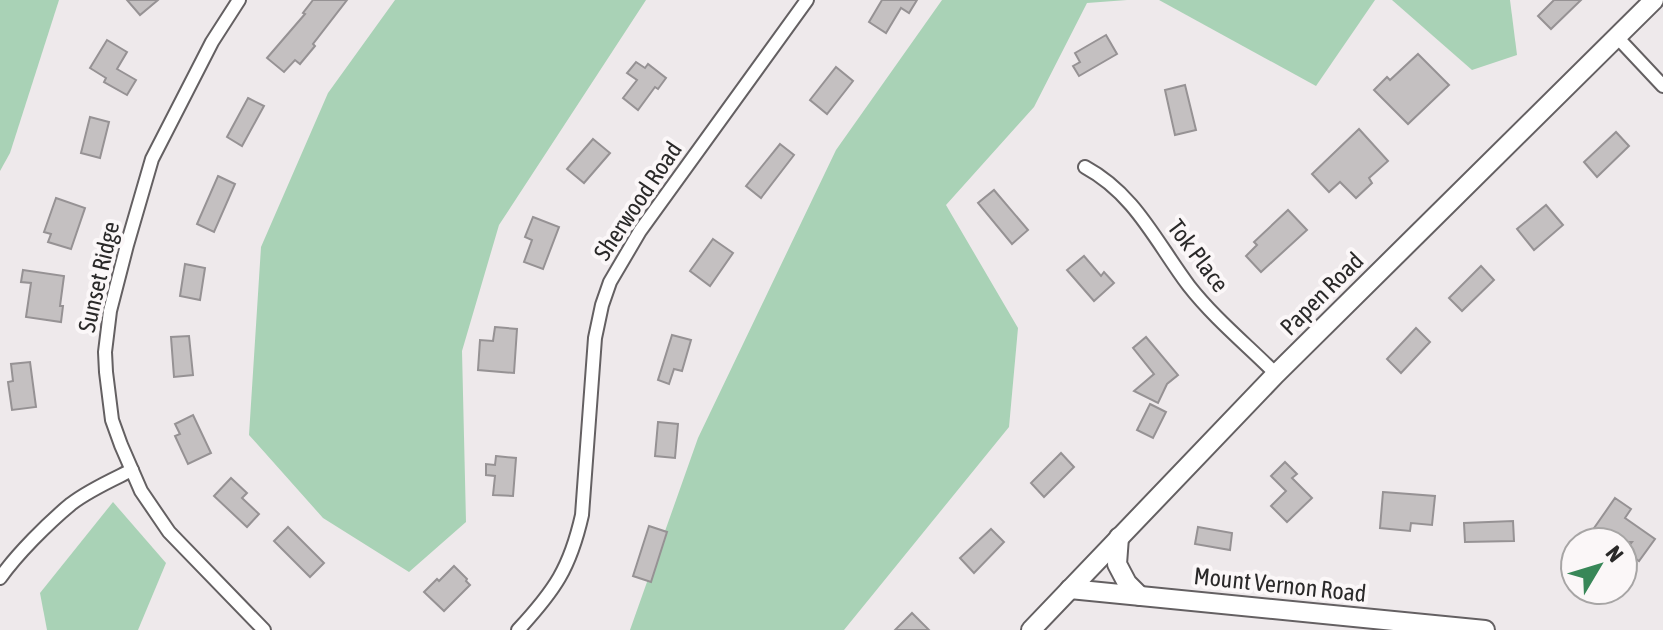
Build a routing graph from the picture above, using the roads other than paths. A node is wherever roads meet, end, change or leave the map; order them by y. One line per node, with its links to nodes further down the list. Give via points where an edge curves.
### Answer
1 (239, 0): 8 (street, Sunset Ridge, via 152,159 110,311 105,352 112,420)
2 (807, 0): 14 (street, Sherwood Road, via 640,231 610,282 595,338 577,537 562,577)
3 (1654, 0): 4 (street, Papen Road)
4 (1617, 37): 5 (street); 7 (street, Papen Road)
5 (1663, 86)
6 (1085, 167): 7 (street, Tok Place, via 1125,195 1206,305)
7 (1276, 374): 9 (street, Papen Road)
8 (132, 470): 10 (street, via 71,504); 13 (street, Sunset Ridge, via 169,532)
9 (1119, 537): 11 (street, Papen Road); 12 (street, via 1117,564)
10 (0, 578)
11 (1070, 589): 12 (street, Mount Vernon Road); 15 (street, Papen Road)
12 (1140, 596): 16 (street, Mount Vernon Road)
13 (264, 630)
14 (518, 630)
15 (1031, 630)
16 (1485, 630)

